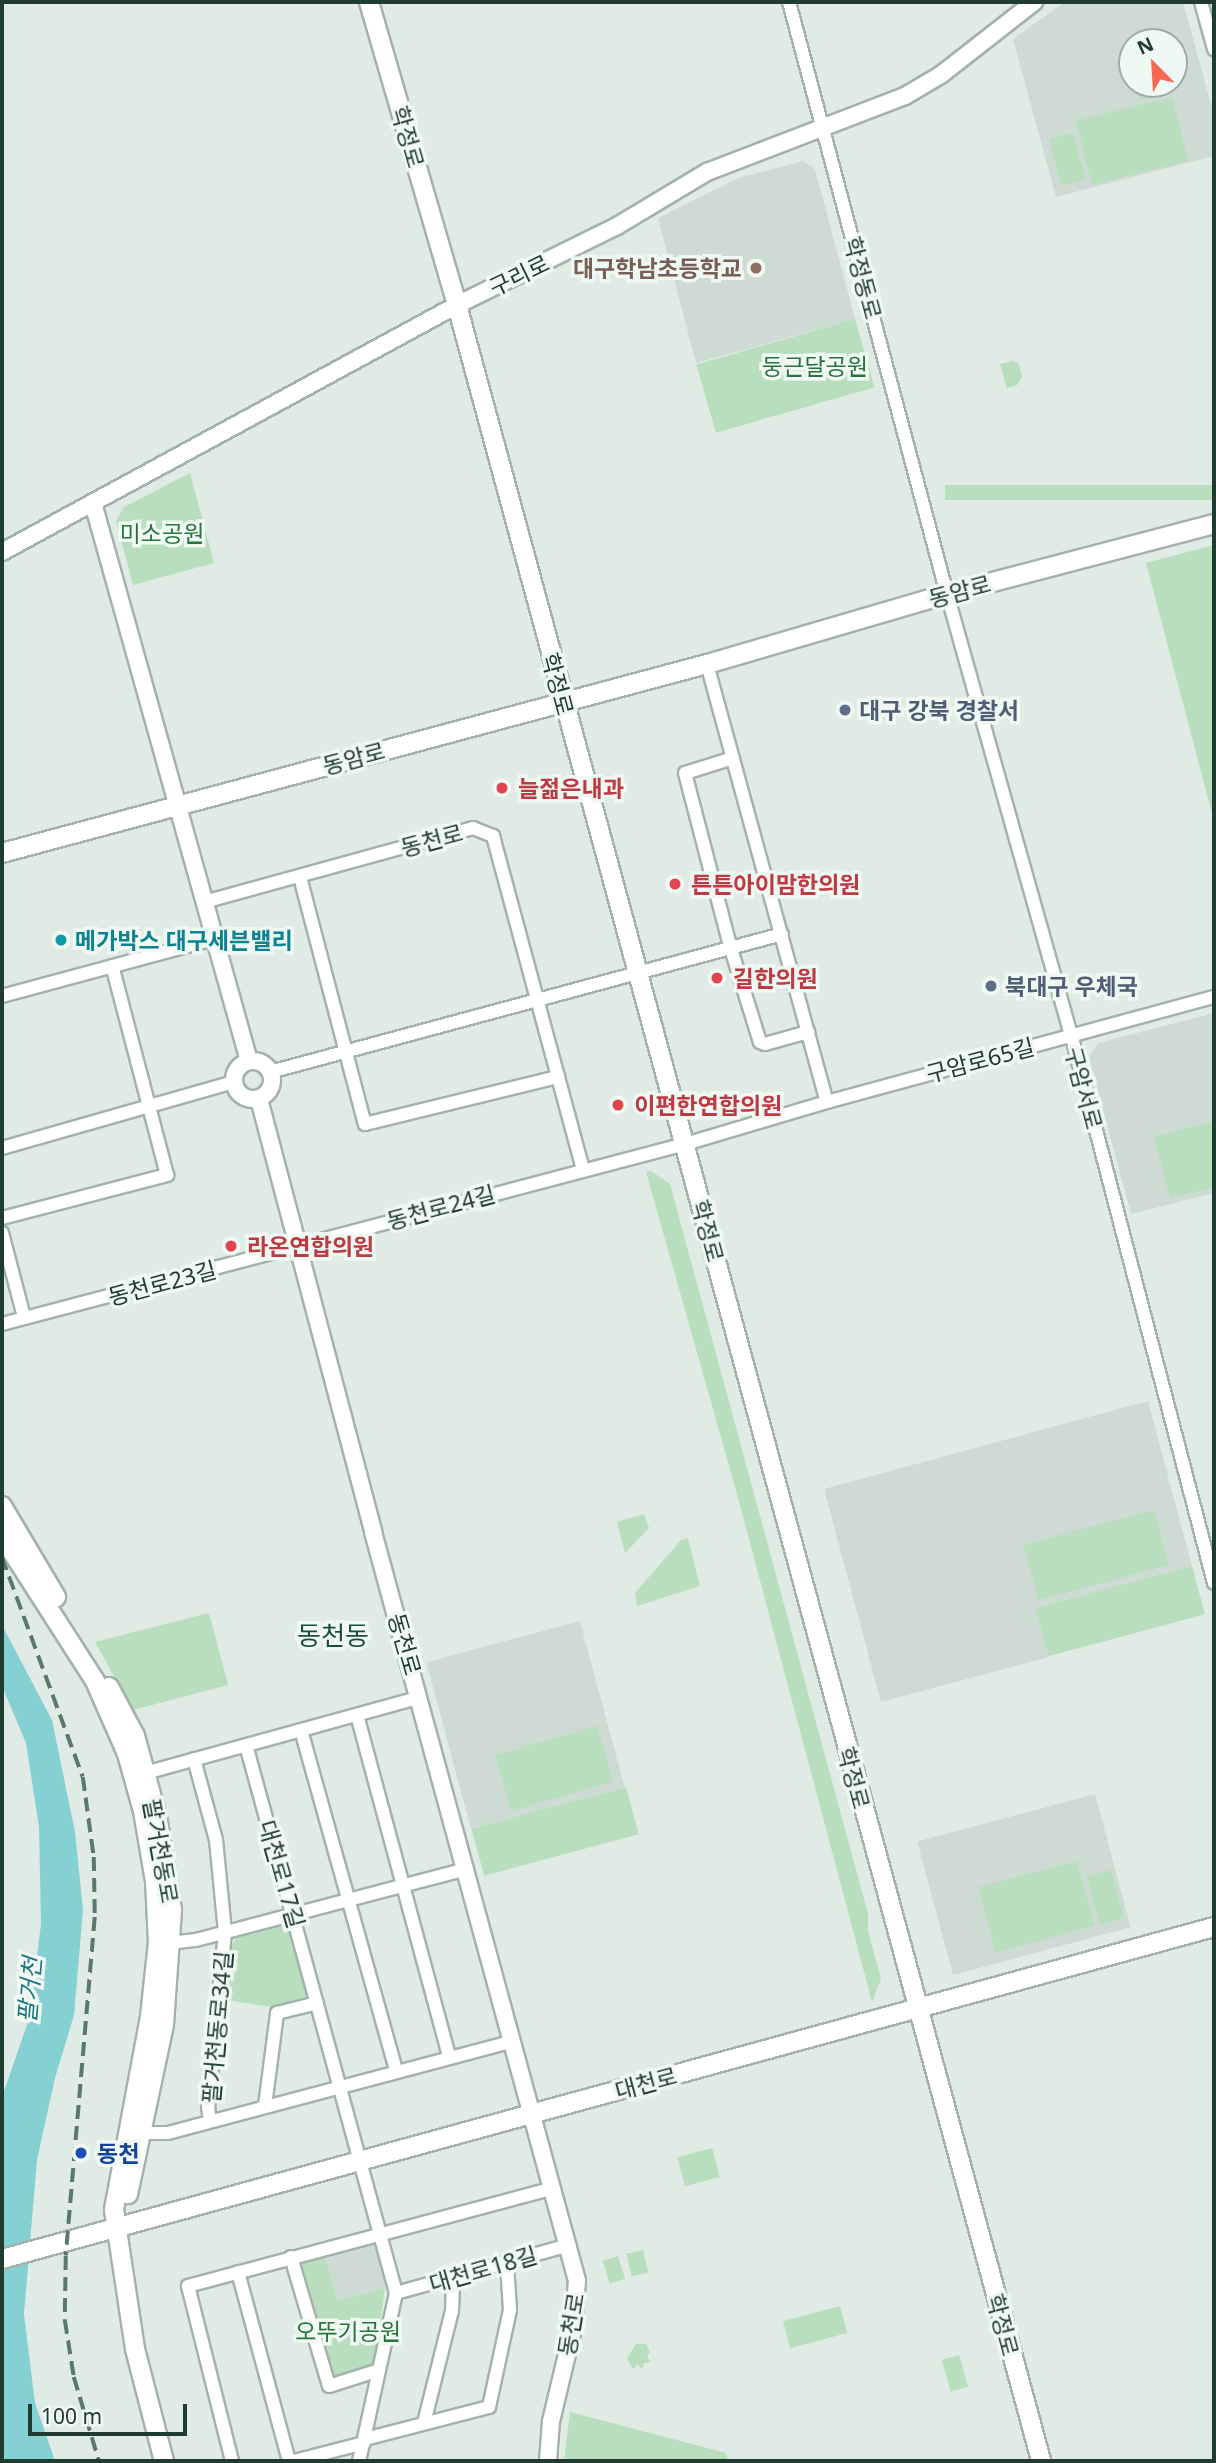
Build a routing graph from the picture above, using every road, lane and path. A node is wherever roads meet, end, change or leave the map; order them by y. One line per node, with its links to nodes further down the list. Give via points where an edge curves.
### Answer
1 (369, 2): 7 (main road, 학정로)
2 (789, 2): 6 (street, 학정동로)
3 (1034, 2): 6 (street, 구리로, via 942,74 905,96)
4 (1201, 2): 5 (street)
5 (1214, 50)
6 (823, 129): 7 (street, 구리로, via 707,172 617,226); 11 (street, 학정동로)
7 (457, 305): 8 (street, 구리로); 13 (main road, 학정로)
8 (93, 503): 10 (street, 구리로); 15 (street)
9 (1214, 524): 11 (main road, 동암로)
10 (2, 552)
11 (947, 594): 12 (main road, 동암로); 28 (street, 구암서로)
12 (707, 664): 13 (main road, 동암로); 14 (street)
13 (562, 703): 15 (main road, 동암로); 23 (main road, 학정로)
14 (733, 758): 19 (street); 21 (street, via 685,773)
15 (179, 805): 16 (main road, 동암로); 18 (street)
16 (2, 853)
17 (300, 877): 18 (street, 동천로); 26 (street, 동천로, via 473,828 484,831 493,836); 29 (street)
18 (204, 902): 20 (street)
19 (782, 934): 21 (street); 27 (street)
20 (213, 939): 22 (street); 30 (street)
21 (731, 949): 23 (street); 27 (street, via 760,1042)
22 (112, 966): 24 (street); 36 (street)
23 (639, 975): 26 (street); 37 (main road, 학정로)
24 (2, 996)
25 (1214, 997): 28 (street, 구암로65길)
26 (537, 1002): 29 (street); 32 (street)
27 (808, 1032): 35 (street)
28 (1071, 1034): 35 (street, 구암로65길); 47 (street, 구암서로)
29 (346, 1052): 31 (street); 32 (street, via 365,1124)
30 (249, 1061): 31 (street, via 262,1063); 33 (street, via 238,1068)
31 (270, 1072): 34 (street, via 269,1091)
32 (558, 1077): 39 (street)
33 (233, 1082): 34 (street, via 241,1096); 36 (street)
34 (259, 1098): 42 (street, 동천로)
35 (827, 1102): 37 (street, 구암로65길)
36 (150, 1107): 38 (street); 40 (street, via 167,1175)
37 (685, 1144): 39 (street, 동천로24길); 62 (main road, 학정로)
38 (2, 1148)
39 (583, 1169): 42 (street, 동천로24길)
40 (2, 1218)
41 (2, 1233): 43 (street)
42 (299, 1245): 43 (street, 동천로23길); 48 (street, 동천로)
43 (24, 1317): 44 (street, 동천로23길)
44 (2, 1324)
45 (2, 1506): 53 (main road, 팔거천동로, via 98,1665 135,1736)
46 (2, 1536): 73 (main road, 팔거천동로, via 95,1681 122,1742 143,1811 155,1881 157,1954 150,2017 114,2210)
47 (1214, 1583)
48 (420, 1697): 49 (street); 54 (street, 동천로)
49 (357, 1715): 50 (street); 55 (street)
50 (301, 1730): 51 (street); 56 (street)
51 (246, 1745): 52 (street); 57 (street, 대천로17길)
52 (194, 1759): 53 (street); 59 (street, 팔거천동로34길, via 216,1840)
53 (145, 1773): 60 (main road, 팔거천동로, via 158,1816 172,1910)
54 (467, 1869): 55 (street, 팔거천동로34길); 63 (street, 동천로)
55 (404, 1885): 56 (street, 팔거천동로34길); 64 (street)
56 (348, 1899): 57 (street, 팔거천동로34길); 65 (street)
57 (294, 1913): 59 (street, 팔거천동로34길); 61 (street, 대천로17길)
58 (1214, 1927): 62 (main road, 대천로)
59 (225, 1932): 60 (street, 팔거천동로34길); 69 (street, 팔거천동로34길)
60 (170, 1943): 70 (main road, 팔거천동로, via 164,2025)
61 (317, 2003): 66 (street, 대천로17길); 67 (street, via 277,2013)
62 (915, 2008): 68 (main road, 대천로); 91 (main road, 학정로)
63 (513, 2041): 64 (street); 68 (street, 동천로)
64 (449, 2057): 65 (street)
65 (396, 2071): 66 (street)
66 (341, 2085): 67 (street); 71 (street, 대천로17길)
67 (265, 2106): 69 (street)
68 (532, 2115): 71 (main road, 대천로); 72 (street, 동천로)
69 (210, 2121): 70 (street, via 168,2133)
70 (142, 2133): 73 (main road, 팔거천동로)
71 (361, 2162): 73 (main road, 대천로); 74 (street)
72 (552, 2188): 74 (street); 75 (street, 동천로)
73 (119, 2228): 77 (main road, 대천로); 85 (main road, 팔거천동로, via 135,2349)
74 (381, 2235): 76 (street); 81 (street)
75 (569, 2245): 78 (street, 대천로18길); 90 (street, 동천로, via 577,2281 576,2306 551,2421)
76 (291, 2258): 79 (street); 82 (street, via 329,2386)
77 (2, 2259)
78 (506, 2263): 80 (street, 대천로18길); 83 (street, via 510,2310 489,2407)
79 (238, 2272): 86 (street, via 188,2286); 87 (street)
80 (453, 2278): 81 (street, 대천로18길); 83 (street, via 452,2311)
81 (396, 2293): 82 (street)
82 (379, 2370): 84 (street)
83 (424, 2423): 84 (street)
84 (364, 2441): 88 (street); 89 (street)
85 (164, 2461)
86 (232, 2461)
87 (289, 2461)
88 (294, 2461)
89 (359, 2461)
90 (548, 2461)
91 (1041, 2461)

